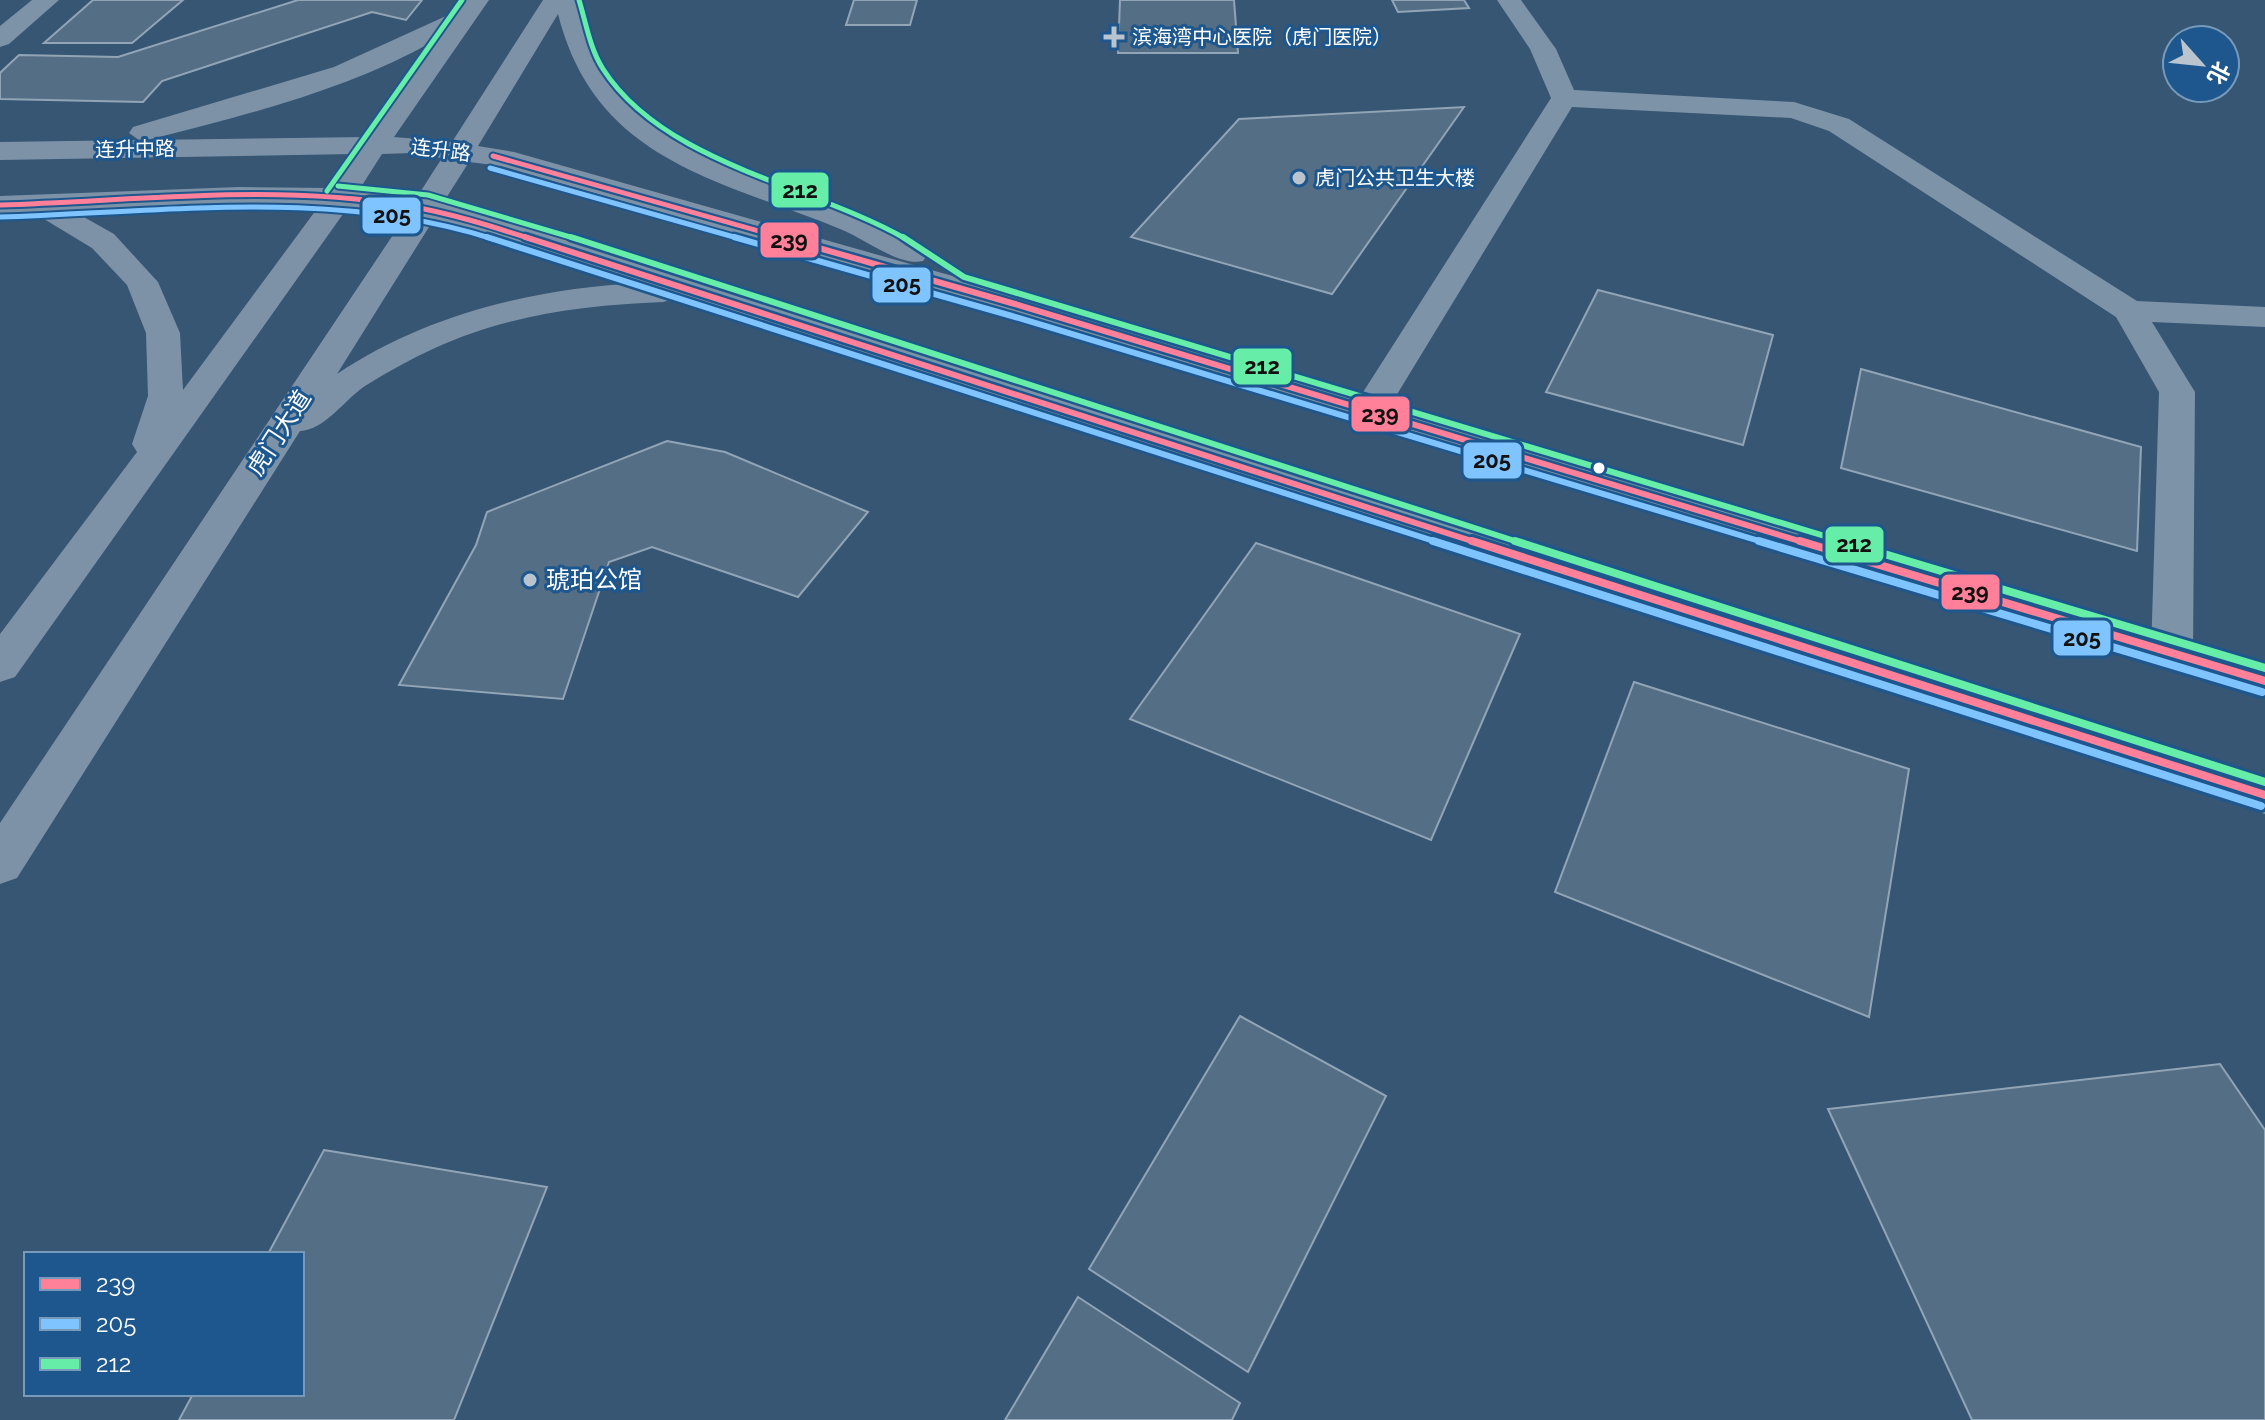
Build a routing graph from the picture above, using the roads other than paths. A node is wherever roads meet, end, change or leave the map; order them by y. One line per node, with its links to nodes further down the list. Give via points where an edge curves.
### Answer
1 (47, 0): 6 (street)
2 (555, 0): 12 (main road, 虎门大道)
3 (567, 0): 17 (main road, via 595,78 622,113 660,143 904,249)
4 (1509, 0): 7 (street, via 1543,49)
5 (474, 4): 8 (main road); 10 (main road, via 426,37 346,71)
6 (0, 39)
7 (1564, 98): 19 (street, via 1794,110 1839,125); 21 (street)
8 (373, 145): 9 (main road, 连升路); 12 (main road, 连升路); 13 (main road)
9 (269, 147): 10 (main road, 连升中路)
10 (83, 150): 11 (main road, 连升中路)
11 (0, 151)
12 (461, 151): 16 (main road, 虎门大道); 17 (main road, 连升路, via 559,173)
13 (337, 198): 15 (main road); 16 (main road); 23 (main road)
14 (0, 205): 15 (main road)
15 (41, 205): 23 (main road, via 113,251 142,282 163,333 166,396)
16 (426, 207): 18 (main road); 22 (main road, 虎门大道)
17 (959, 288): 21 (main road, 连升路)
18 (697, 291): 22 (main road, via 601,293 510,309 429,339 354,378); 27 (main road)
19 (2129, 311): 20 (street); 24 (street, via 2177,392)
20 (2265, 317)
21 (1369, 411): 24 (main road, 连升路)
22 (267, 450): 28 (main road, 虎门大道)
23 (139, 475): 25 (main road)
24 (2172, 653): 26 (main road, 连升路)
25 (0, 666)
26 (2265, 681)
27 (2265, 795)
28 (0, 863)

